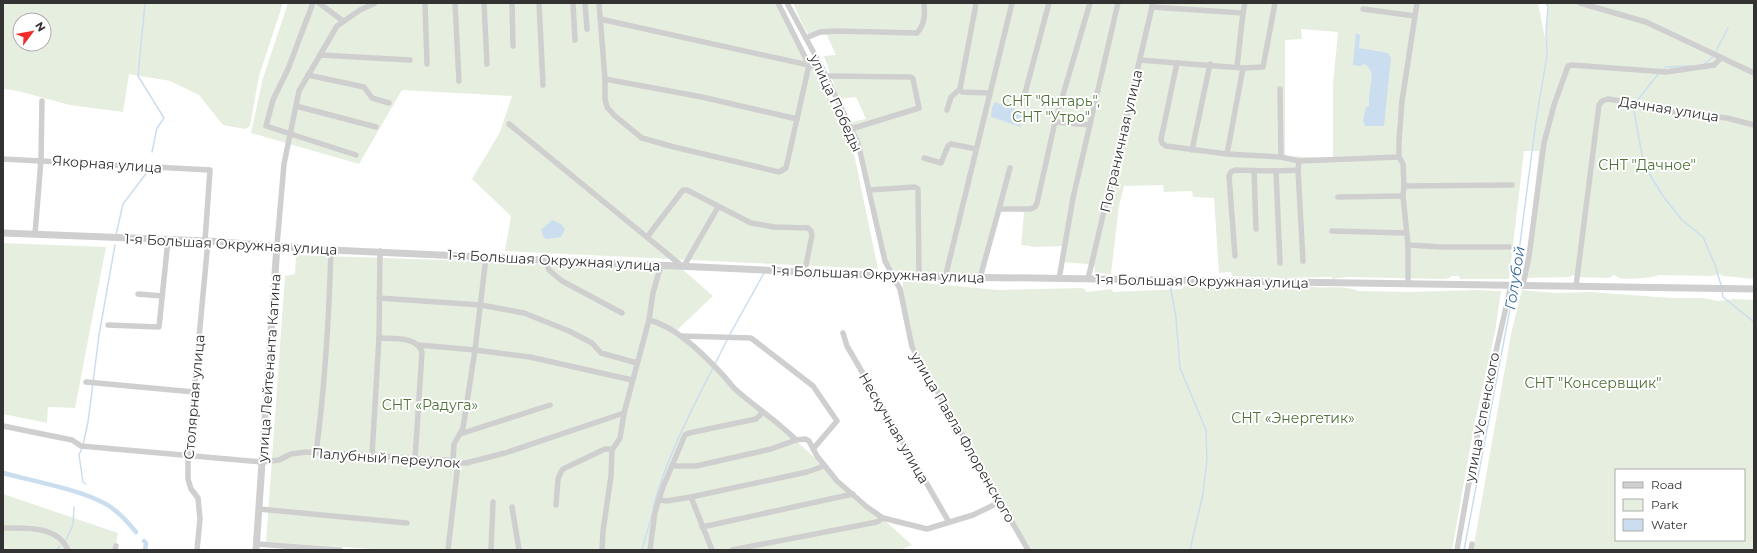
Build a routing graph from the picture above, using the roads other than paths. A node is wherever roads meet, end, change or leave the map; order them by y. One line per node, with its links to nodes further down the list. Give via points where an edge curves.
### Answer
1 (313, 3): 69 (street, via 288,69 272,100 266,126)
2 (319, 3): 31 (street)
3 (361, 3): 27 (street)
4 (375, 3): 27 (street, улица Лейтенанта Катина)
5 (425, 3): 41 (street)
6 (455, 3): 52 (street)
7 (484, 3): 42 (street)
8 (512, 3): 35 (street)
9 (540, 3): 53 (street)
10 (573, 3): 34 (street)
11 (585, 3): 32 (street)
12 (599, 3): 30 (street)
13 (778, 3): 44 (street)
14 (787, 3): 33 (street, улица Победы)
15 (924, 3): 33 (street, via 922,27 917,33 836,31 820,32)
16 (1012, 3): 56 (street)
17 (1049, 3): 57 (street)
18 (1090, 3): 63 (street)
19 (1118, 3): 65 (street)
20 (1245, 3): 28 (street)
21 (1275, 3): 47 (street, via 1264,64 1260,68)
22 (1417, 3): 29 (street)
23 (1580, 3): 37 (street, via 1646,22)
24 (976, 4): 54 (street)
25 (1153, 5): 28 (street); 39 (street, Пограничная улица)
26 (1363, 9): 29 (street)
27 (360, 10): 31 (street, улица Лейтенанта Катина)
28 (1243, 14): 45 (street)
29 (1415, 16): 75 (street, via 1402,107)
30 (600, 19): 44 (street); 51 (street)
31 (343, 21): 36 (street, улица Лейтенанта Катина, via 337,26)
32 (587, 30)
33 (806, 38): 46 (street, улица Победы)
34 (575, 40)
35 (513, 46)
36 (320, 55): 38 (street); 49 (street, улица Лейтенанта Катина)
37 (1721, 58): 48 (street); 121 (street, via 1714,65 1666,72 1568,66 1544,144 1529,256)
38 (410, 60)
39 (1140, 60): 40 (street); 118 (street, Пограничная улица)
40 (1177, 63): 43 (street); 71 (street, via 1161,138 1166,146)
41 (427, 64)
42 (487, 64)
43 (1210, 64): 45 (street); 71 (street)
44 (809, 65): 46 (street); 62 (street)
45 (1237, 67): 47 (street)
46 (822, 68): 50 (street, улица Победы)
47 (1243, 68): 72 (street)
48 (1754, 73)
49 (308, 75): 59 (street, via 364,87 372,98); 60 (street, улица Лейтенанта Катина, via 299,91)
50 (826, 76): 68 (street, улица Победы); 68 (street, via 913,78 919,108)
51 (605, 79): 62 (street, via 702,97); 62 (street, via 607,107 642,138 779,172 786,168)
52 (459, 81)
53 (543, 85)
54 (960, 89): 56 (street, via 962,92); 61 (street, via 951,97)
55 (1280, 89): 74 (street)
56 (990, 93): 70 (street)
57 (1024, 97)
58 (42, 101): 78 (street)
59 (389, 103)
60 (296, 106): 67 (street); 69 (street, улица Лейтенанта Катина)
61 (946, 110)
62 (797, 120)
63 (1055, 122): 65 (street); 91 (street, via 1038,203 1030,208)
64 (509, 124): 97 (street)
65 (1090, 125): 117 (street, via 1073,198)
66 (1754, 125): 122 (street, Дачная улица, via 1727,118 1647,108 1627,102 1608,99 1602,101 1599,105)
67 (376, 127)
68 (851, 129): 87 (street, улица Победы, via 858,143)
69 (290, 135): 73 (street); 100 (street, улица Лейтенанта Катина, via 284,164)
70 (976, 149): 76 (street, via 951,144 941,163); 115 (street)
71 (1192, 150): 72 (street)
72 (1227, 154): 74 (street)
73 (356, 155)
74 (1281, 157): 79 (street)
75 (1399, 157): 79 (street); 86 (street)
76 (924, 158)
77 (3, 159): 78 (street, Якорная улица)
78 (41, 160): 81 (street, Якорная улица); 96 (street)
79 (1299, 161): 82 (street)
80 (1010, 168): 91 (street)
81 (210, 170): 99 (street, Столярная улица)
82 (1298, 170): 83 (street); 108 (street)
83 (1276, 171): 84 (street); 109 (street)
84 (1254, 172): 92 (street); 105 (street, via 1236,170 1229,176)
85 (1512, 185): 86 (street)
86 (1404, 186): 88 (street)
87 (869, 190): 113 (street, улица Победы, via 885,261); 114 (street, via 915,187 920,192)
88 (1403, 196): 89 (street); 95 (street)
89 (1338, 197)
90 (718, 208): 97 (street, via 688,190 683,190); 111 (street, via 751,223 808,228 812,236); 112 (street)
91 (999, 209): 116 (street)
92 (1256, 229)
93 (1332, 231): 95 (street)
94 (3, 233): 96 (street, 1-я Большая Окружная улица)
95 (1406, 233): 101 (street)
96 (35, 234): 98 (street, 1-я Большая Окружная улица)
97 (647, 237): 112 (street)
98 (168, 240): 99 (street, 1-я Большая Окружная улица); 125 (street)
99 (207, 241): 100 (street, 1-я Большая Окружная улица); 139 (street, Столярная улица)
100 (277, 245): 103 (street, 1-я Большая Окружная улица); 153 (street, улица Лейтенанта Катина)
101 (1408, 245): 102 (street); 119 (street)
102 (1509, 247)
103 (331, 250): 104 (street, 1-я Большая Окружная улица); 148 (street, via 329,307)
104 (380, 251): 106 (street, 1-я Большая Окружная улица); 126 (street)
105 (1235, 256)
106 (486, 257): 107 (street, 1-я Большая Окружная улица); 127 (street)
107 (545, 260): 110 (street, 1-я Большая Окружная улица); 128 (street, via 549,270 562,281)
108 (1303, 261)
109 (1280, 263)
110 (660, 265): 112 (street, 1-я Большая Окружная улица); 129 (street)
111 (806, 265)
112 (683, 266): 113 (street, 1-я Большая Окружная улица)
113 (893, 276): 114 (street, 1-я Большая Окружная улица); 160 (street, улица Павла Флоренского, via 900,289 912,347)
114 (919, 276): 115 (street, 1-я Большая Окружная улица)
115 (945, 278): 116 (street, 1-я Большая Окружная улица)
116 (980, 278): 117 (street, 1-я Большая Окружная улица)
117 (1059, 279): 118 (street, 1-я Большая Окружная улица)
118 (1088, 279): 119 (street, 1-я Большая Окружная улица)
119 (1408, 284): 120 (street, 1-я Большая Окружная улица)
120 (1511, 285): 121 (street, 1-я Большая Окружная улица); 181 (street, улица Успенского, via 1479,426)
121 (1521, 285): 122 (street, 1-я Большая Окружная улица)
122 (1576, 286): 123 (street, 1-я Большая Окружная улица)
123 (1754, 289)
124 (138, 294): 125 (street)
125 (162, 296): 130 (street, via 159,327)
126 (379, 298): 127 (street); 133 (street)
127 (481, 305): 135 (street); 136 (street, via 524,313 592,343 600,353)
128 (622, 313)
129 (649, 320): 132 (street); 136 (street)
130 (108, 325)
131 (843, 333): 165 (street, Нескучная улица, via 851,353)
132 (682, 336): 141 (street, via 734,388); 146 (street, via 751,338 805,379 822,397 837,421)
133 (378, 338): 134 (street, via 412,341); 149 (street)
134 (419, 345): 135 (street); 151 (street, via 422,352)
135 (476, 350): 137 (street, via 530,357); 144 (street)
136 (637, 363): 137 (street)
137 (632, 380): 142 (street)
138 (86, 382): 139 (street)
139 (194, 392): 150 (street, Столярная улица)
140 (550, 405): 144 (street)
141 (763, 412): 145 (street); 154 (street, via 756,419 685,435)
142 (624, 413): 147 (street, via 620,438); 152 (street, Палубный переулок, via 505,453 466,463)
143 (3, 426): 150 (street, Палубный переулок, via 72,440 81,446)
144 (460, 434): 152 (street, via 454,444)
145 (796, 440): 146 (street, via 809,441); 154 (street, via 771,449 696,466)
146 (813, 449): 155 (street)
147 (612, 450): 161 (street, via 605,449 563,469 558,479); 176 (street, via 612,476)
148 (316, 453): 149 (street, Палубный переулок); 153 (street, Палубный переулок, via 290,454 279,460)
149 (372, 455): 151 (street, Палубный переулок)
150 (188, 456): 153 (street, Палубный переулок); 171 (street, Столярная улица, via 188,479 191,489 198,498 200,519)
151 (415, 459): 152 (street, Палубный переулок)
152 (455, 461): 173 (street)
153 (262, 462): 163 (street, улица Лейтенанта Катина)
154 (672, 466): 158 (street)
155 (824, 466): 156 (street); 157 (street)
156 (853, 494): 164 (street); 167 (street)
157 (691, 497): 158 (street); 167 (street)
158 (659, 500): 177 (street)
159 (493, 502): 174 (street)
160 (1000, 502): 165 (street, via 973,515); 180 (street, улица Павла Флоренского)
161 (556, 505)
162 (512, 507): 175 (street)
163 (259, 509): 166 (street); 169 (street, улица Лейтенанта Катина)
164 (883, 518): 165 (street, via 927,529); 179 (street, via 878,522)
165 (949, 522)
166 (408, 523)
167 (702, 527): 178 (street)
168 (3, 528): 170 (street, via 34,528 48,532 64,542)
169 (256, 547): 172 (street)
170 (68, 550)
171 (197, 550)
172 (340, 550)
173 (448, 550)
174 (491, 550)
175 (519, 550)
176 (602, 550)
177 (650, 550)
178 (712, 550)
179 (732, 550)
180 (1028, 550)
181 (1457, 550)

